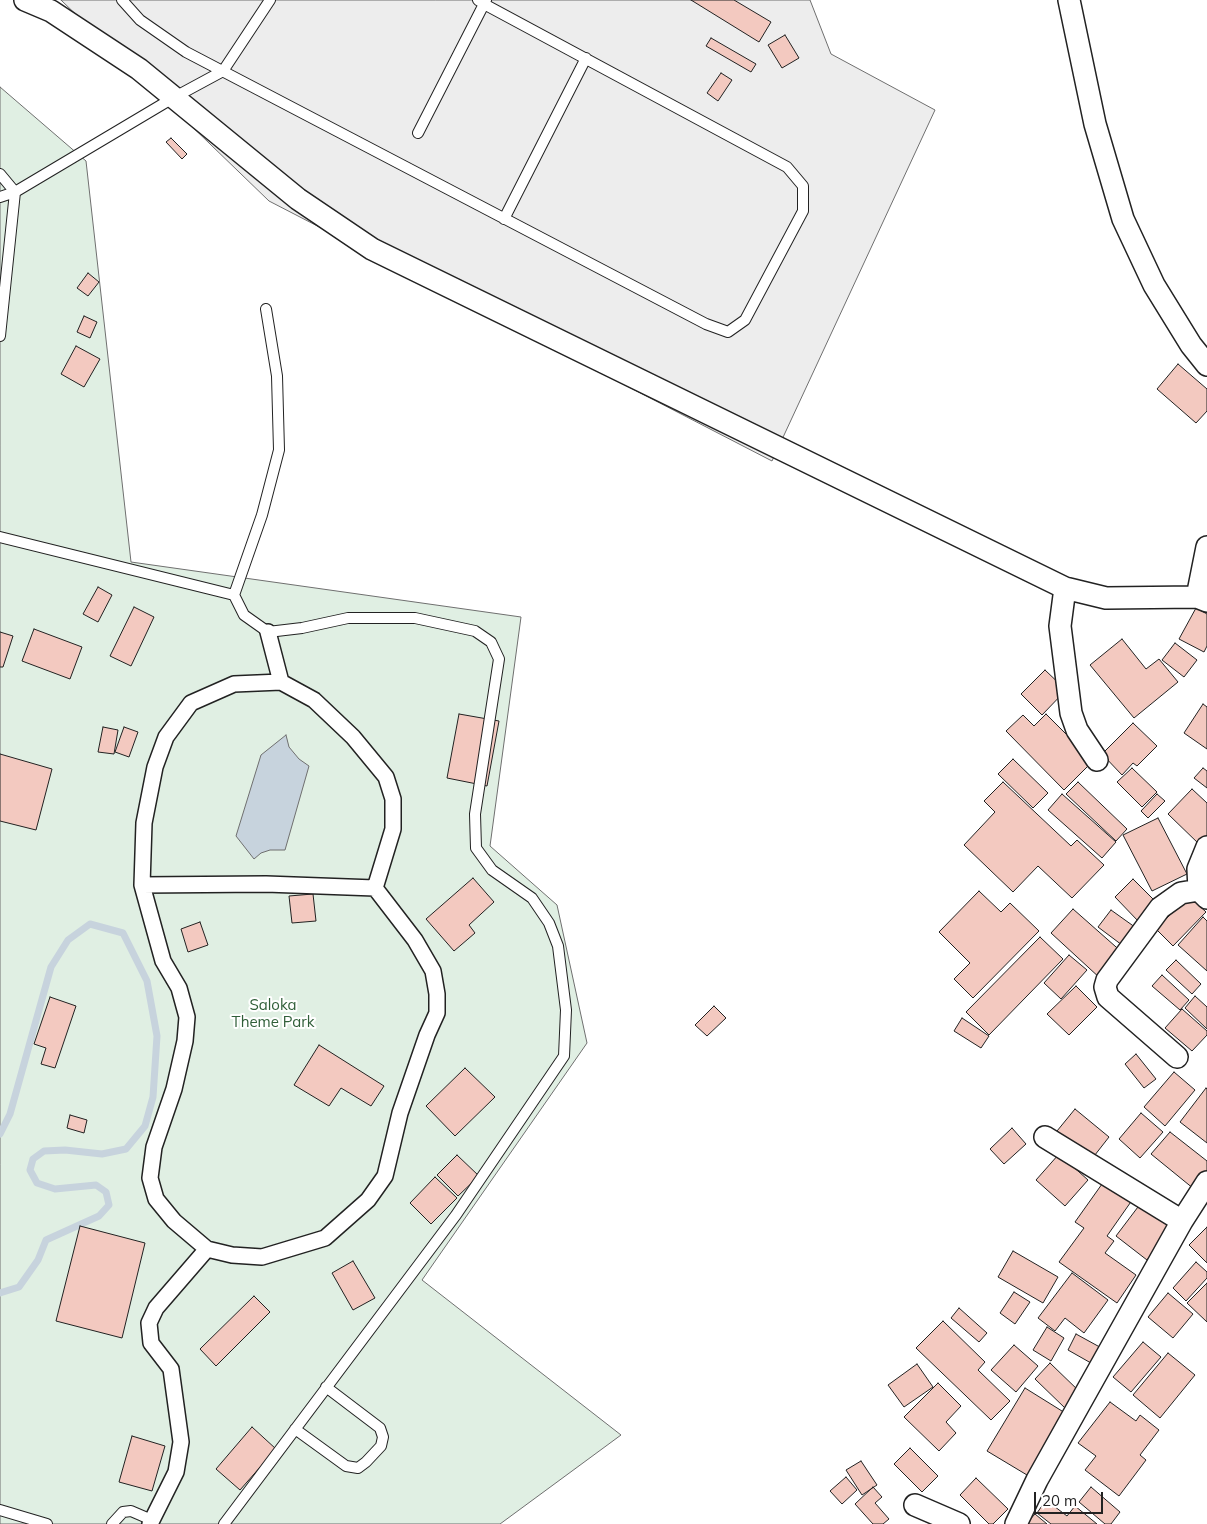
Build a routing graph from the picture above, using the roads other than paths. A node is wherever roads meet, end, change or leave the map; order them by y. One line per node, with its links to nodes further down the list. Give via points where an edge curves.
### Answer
1 (25, 0): 8 (street, via 51,11 139,69)
2 (122, 0): 7 (lane, via 140,20 186,52)
3 (270, 0): 7 (lane)
4 (1069, 0): 16 (street, via 1095,124 1123,219 1154,285 1190,345)
5 (483, 1): 6 (lane); 9 (lane)
6 (586, 58): 13 (lane); 13 (lane, via 787,167 804,186 803,211 745,320 728,332 706,324)
7 (223, 72): 8 (lane); 13 (lane)
8 (173, 98): 11 (lane); 19 (street, via 298,199 372,249)
9 (418, 133)
10 (0, 174): 11 (lane)
11 (15, 192): 12 (lane); 15 (lane)
12 (0, 198)
13 (504, 218)
14 (266, 309): 20 (lane, via 277,376 279,450 262,515)
15 (0, 336)
16 (1207, 365)
17 (0, 537): 20 (lane)
18 (1207, 547): 21 (street)
19 (1065, 588): 21 (street, via 1106,598); 24 (street, via 1060,626 1071,714)
20 (234, 596): 22 (lane, via 244,615)
21 (1202, 599)
22 (268, 632): 23 (street); 34 (lane, via 348,618 416,618 475,631 491,642 499,659 475,814 476,848 492,870 532,898 550,924 558,946 566,1010 564,1056 456,1215)
23 (281, 682): 26 (street, via 234,684 191,704 166,737 155,767 144,823); 27 (street, via 314,700 353,737 386,777 393,799 393,829)
24 (1097, 760)
25 (1207, 846): 28 (street, via 1198,869)
26 (142, 885): 27 (street, via 266,884); 33 (street, via 163,961 179,988 187,1018 174,1089 154,1146 150,1178 156,1199 174,1222)
27 (375, 888): 33 (street, via 415,940 433,971 437,994 436,1013 400,1113 385,1176 368,1200 325,1238 262,1257)
28 (1203, 894): 29 (street, via 1181,893 1160,908 1106,980 1108,997)
29 (1177, 1057)
30 (1045, 1137): 32 (street)
31 (1207, 1182): 32 (street)
32 (1182, 1221): 43 (street, via 1037,1480)
33 (207, 1249): 38 (street, via 156,1308 149,1323 150,1343 171,1370 181,1442 176,1472)
34 (326, 1387): 35 (lane); 35 (lane, via 380,1428 381,1446 358,1468 346,1466)
35 (295, 1429): 41 (lane)
36 (915, 1505): 42 (street)
37 (0, 1510): 39 (lane)
38 (151, 1522): 40 (lane, via 131,1512 123,1512)
39 (48, 1524)
40 (112, 1524)
41 (224, 1524)
42 (959, 1524)
43 (1016, 1524)

